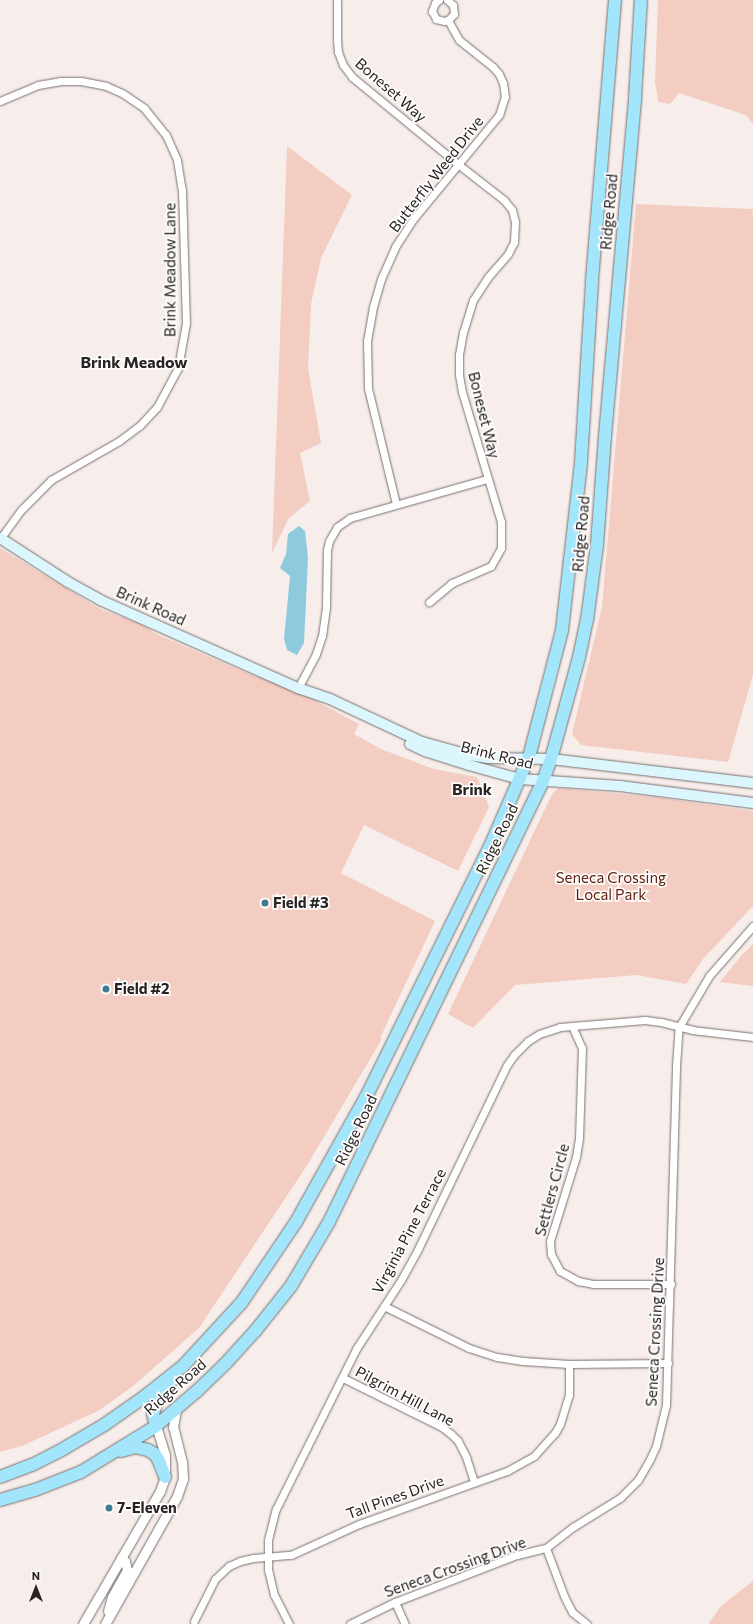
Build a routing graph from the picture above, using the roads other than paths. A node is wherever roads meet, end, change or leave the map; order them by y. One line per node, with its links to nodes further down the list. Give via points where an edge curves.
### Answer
1 (337, 0): 8 (street, Boneset Way, via 336,39 343,65 352,77)
2 (439, 0): 6 (street, via 433,7 433,15 440,21)
3 (448, 0): 6 (street, via 453,5 454,14)
4 (615, 0): 14 (highway, Ridge Road, via 592,280 581,462 562,630)
5 (641, 0): 15 (highway, Ridge Road, via 597,545 587,620)
6 (448, 20): 8 (street, Butterfly Weed Drive, via 459,40 499,74 504,90 504,105 500,115)
7 (0, 101): 11 (street, Brink Meadow Lane, via 38,85 81,81 106,86 144,108 166,135 177,160 182,190 186,323 178,368 157,407 139,426 119,441 51,480 21,510)
8 (459, 165): 9 (street, Boneset Way, via 504,200 512,210 515,222 514,242 508,254 473,300 459,354 459,375); 10 (street, Butterfly Weed Drive, via 414,218 395,247 373,307 367,341 368,388)
9 (487, 479): 10 (street); 12 (street, Boneset Way, via 501,522 501,548 491,566 452,583)
10 (396, 504): 13 (street, via 350,518 332,534 327,550 326,606 322,636 316,654)
11 (1, 538): 13 (main road, Brink Road, via 100,600)
12 (428, 602)
13 (298, 688): 14 (main road, Brink Road, via 330,698 422,742 475,756); 16 (main road, Brink Road, via 425,751)
14 (529, 757): 15 (main road, Brink Road); 16 (highway, Ridge Road)
15 (551, 759): 17 (highway, Ridge Road); 18 (main road, Brink Road)
16 (520, 779): 17 (main road, Brink Road); 28 (highway, Ridge Road, via 492,842 367,1095 296,1222 242,1302)
17 (543, 781): 19 (main road, Brink Road, via 620,786); 30 (highway, Ridge Road, via 329,1222 291,1286 256,1330 226,1363)
18 (753, 783)
19 (753, 803)
20 (753, 926): 22 (street, Seneca Crossing Drive, via 709,976)
21 (572, 1026): 22 (street, Virginia Pine Terrace, via 645,1020); 24 (street, Settlers Circle, via 582,1048 579,1138 576,1157 550,1241 552,1254 560,1271 578,1281 593,1284); 25 (street, Virginia Pine Terrace, via 539,1034 524,1044 507,1065 418,1249)
22 (679, 1027): 23 (street, Virginia Pine Terrace); 24 (street, Seneca Crossing Drive)
23 (753, 1037)
24 (671, 1284): 27 (street, Seneca Crossing Drive)
25 (384, 1306): 26 (street, via 476,1350 497,1357); 29 (street, Virginia Pine Terrace, via 356,1349)
26 (569, 1364): 27 (street); 35 (street, Tall Pines Drive, via 569,1395 555,1433 534,1456 521,1465)
27 (668, 1364): 37 (street, Seneca Crossing Drive, via 666,1405 656,1446 638,1480 620,1498 573,1527)
28 (183, 1366): 31 (highway, via 158,1400 153,1414); 33 (highway, Ridge Road, via 104,1425 32,1465)
29 (343, 1378): 35 (street, Pilgrim Hill Lane, via 442,1427 451,1434 458,1441 466,1457); 38 (street, Virginia Pine Terrace, via 276,1509)
30 (176, 1410): 31 (highway, Ridge Road); 43 (street, via 173,1427 182,1462 183,1479)
31 (156, 1426): 32 (highway, Ridge Road); 34 (street, via 165,1455)
32 (112, 1454): 34 (highway, via 136,1448 148,1450 155,1454); 36 (highway, Ridge Road, via 81,1472)
33 (1, 1476)
34 (165, 1477): 39 (street, via 160,1491)
35 (474, 1482): 38 (street, Tall Pines Drive, via 359,1524 291,1555)
36 (0, 1500)
37 (546, 1548): 40 (street, Seneca Crossing Drive, via 517,1555); 47 (street, via 572,1612)
38 (266, 1557): 41 (street, Tall Pines Drive, via 240,1561 221,1572 210,1585); 44 (street, Virginia Pine Terrace, via 274,1595)
39 (121, 1558): 42 (street); 43 (street, via 125,1560 127,1570 112,1597)
40 (395, 1602): 45 (street, Seneca Crossing Drive); 46 (street)
41 (194, 1621)
42 (83, 1624)
43 (104, 1624)
44 (288, 1624)
45 (350, 1624)
46 (405, 1624)
47 (587, 1624)

